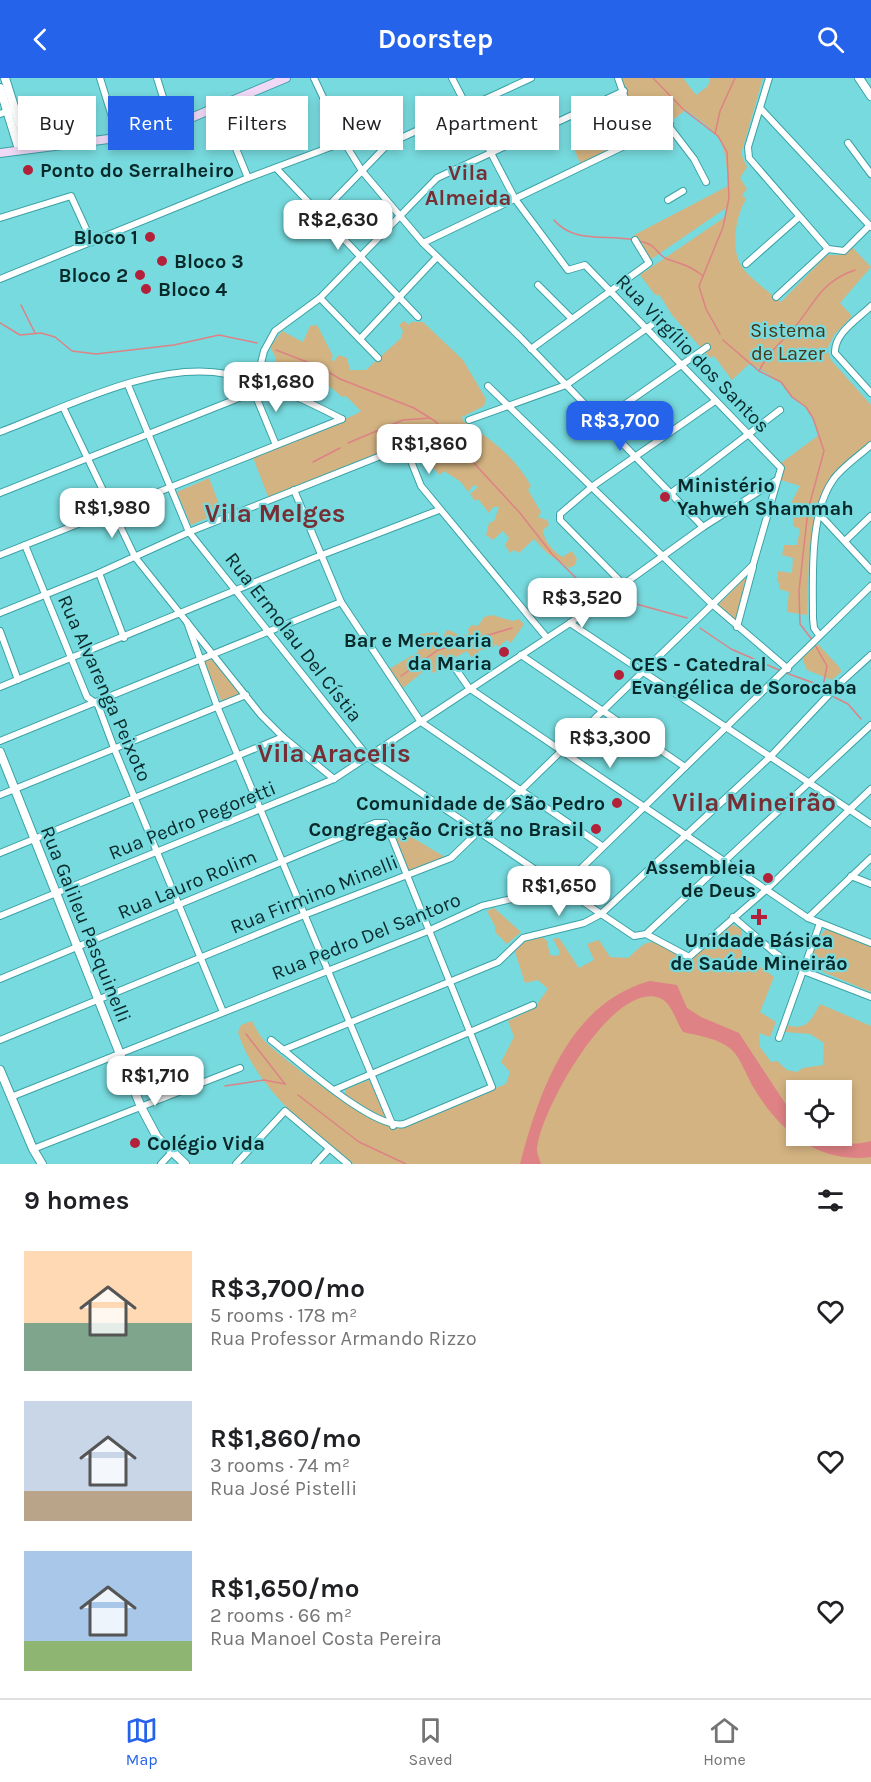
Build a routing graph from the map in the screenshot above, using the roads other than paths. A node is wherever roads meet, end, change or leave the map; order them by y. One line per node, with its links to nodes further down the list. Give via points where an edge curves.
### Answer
1 (5, 78): 22 (street)
2 (100, 78): 20 (street)
3 (157, 78): 13 (street)
4 (286, 78): 14 (main road)
5 (314, 78): 15 (street)
6 (452, 78): 16 (street)
7 (531, 78): 17 (street)
8 (618, 78): 12 (street)
9 (769, 78): 21 (street)
10 (859, 78): 19 (street)
11 (0, 88): 22 (street)
12 (624, 91): 18 (street); 32 (street)
13 (163, 96)
14 (244, 96)
15 (322, 96)
16 (462, 96)
17 (493, 96)
18 (626, 96)
19 (871, 96)
20 (108, 104)
21 (760, 108): 44 (street, via 748,147 749,158); 46 (street)
22 (7, 112): 24 (street)
23 (673, 130): 38 (street)
24 (18, 137)
25 (848, 143): 36 (street)
26 (18, 150): 33 (main road)
27 (237, 150): 37 (street)
28 (323, 150): 34 (street)
29 (349, 150): 35 (street)
30 (382, 150): 35 (street)
31 (616, 150): 40 (street)
32 (489, 152): 40 (street); 43 (street, via 437,178)
33 (0, 153)
34 (276, 168): 37 (street); 42 (street)
35 (362, 171): 42 (street); 43 (street)
36 (871, 174)
37 (248, 178): 49 (street)
38 (706, 182)
39 (683, 191): 41 (street)
40 (514, 199): 50 (street); 57 (street, Rua Virgílio dos Santos, via 568,270 585,265)
41 (668, 200)
42 (319, 215): 47 (street); 52 (street)
43 (400, 215): 50 (street); 52 (street)
44 (799, 217): 51 (street); 54 (street)
45 (0, 218): 49 (street, via 68,195 73,197)
46 (871, 226): 51 (street, via 844,251)
47 (303, 232)
48 (635, 240): 57 (street, via 649,263)
49 (92, 242): 55 (street)
50 (423, 243): 53 (street)
51 (828, 249): 59 (street)
52 (359, 256): 58 (street); 60 (street)
53 (437, 257): 58 (street); 68 (street)
54 (746, 264)
55 (0, 279)
56 (538, 285): 63 (street)
57 (611, 291): 63 (street); 65 (street, Rua Virgílio dos Santos)
58 (399, 297): 62 (street); 66 (street)
59 (776, 297)
60 (320, 298): 66 (street); 71 (street, via 275,331 264,351)
61 (871, 306): 76 (street, via 834,345 835,353)
62 (418, 316)
63 (572, 319): 68 (street)
64 (660, 319): 65 (street)
65 (647, 329): 70 (street, Rua Virgílio dos Santos); 73 (street)
66 (360, 339): 69 (street)
67 (707, 347): 70 (street)
68 (531, 349): 73 (street)
69 (378, 358)
70 (681, 365): 77 (street, Rua Virgílio dos Santos); 82 (street)
71 (257, 382): 72 (street, via 226,374 193,372); 75 (street); 87 (street, via 342,419)
72 (128, 385): 79 (street); 84 (street, Rua Ermolau Del Cístia)
73 (566, 385): 78 (street); 82 (street)
74 (488, 386): 78 (street)
75 (254, 392): 84 (street); 87 (street)
76 (871, 393)
77 (715, 401): 85 (street, Rua Virgílio dos Santos); 90 (street)
78 (509, 406): 81 (street); 93 (street)
79 (63, 408): 83 (street); 91 (street)
80 (780, 410): 85 (street)
81 (469, 420)
82 (601, 421): 90 (street)
83 (0, 432)
84 (148, 434): 91 (street); 94 (street, Rua Ermolau Del Cístia)
85 (747, 434): 92 (street, Rua Virgílio dos Santos, via 781,468); 97 (street)
86 (422, 440): 89 (street)
87 (276, 445): 94 (street)
88 (871, 445): 100 (street, via 833,480)
89 (405, 446): 95 (street); 98 (street, via 421,486)
90 (634, 457): 93 (street); 97 (street)
91 (86, 459): 96 (street); 99 (street)
92 (777, 480): 102 (street, Rua Pedro Pegoretti); 110 (street)
93 (593, 486): 109 (street); 113 (street, via 562,511 560,520)
94 (169, 487): 99 (street); 103 (street, Rua Ermolau Del Cístia)
95 (294, 490): 103 (street); 107 (street)
96 (0, 494)
97 (670, 494): 102 (street)
98 (439, 510): 107 (street); 128 (street)
99 (111, 511): 105 (street); 108 (street)
100 (820, 516): 104 (street); 126 (street, via 812,552 813,618)
101 (871, 516): 104 (street)
102 (703, 527): 109 (street, Rua Pedro Pegoretti)
103 (189, 532): 108 (street); 115 (street, Rua Ermolau Del Cístia)
104 (845, 541): 111 (street)
105 (25, 545): 106 (street); 116 (street, Rua Alvarenga Peixoto)
106 (0, 555)
107 (320, 555): 115 (street); 117 (street)
108 (135, 557): 112 (street); 120 (street)
109 (662, 557): 113 (street, Rua Pedro Pegoretti); 118 (street)
110 (753, 565): 118 (street, Rua Firmino Minelli); 123 (street)
111 (871, 570)
112 (99, 573): 116 (street); 127 (street)
113 (623, 584): 122 (street, Rua Pedro Pegoretti)
114 (871, 586): 126 (street)
115 (236, 590): 120 (street); 125 (street, Rua Ermolau Del Cístia)
116 (45, 595): 119 (street); 132 (street, Rua Alvarenga Peixoto)
117 (341, 602): 125 (street); 144 (street)
118 (712, 604): 123 (street); 136 (street, Rua Firmino Minelli)
119 (0, 613)
120 (181, 614): 121 (street); 127 (street)
121 (187, 622): 129 (street); 133 (street)
122 (570, 623): 128 (street, Rua Pedro Pegoretti); 136 (street)
123 (737, 627): 135 (street)
124 (0, 631): 137 (street)
125 (268, 632): 129 (street); 154 (street, Rua Ermolau Del Cístia)
126 (819, 634): 135 (street)
127 (124, 638): 132 (street)
128 (547, 638): 130 (street, Rua Pedro Pegoretti)
129 (214, 654): 133 (street); 140 (street)
130 (520, 655): 139 (street, Rua Pedro Pegoretti); 143 (street)
131 (871, 655): 153 (street)
132 (70, 660): 137 (street); 141 (street, Rua Alvarenga Peixoto, via 87,697)
133 (199, 660): 141 (street); 142 (street)
134 (451, 662): 139 (street)
135 (788, 669): 146 (street)
136 (644, 672): 143 (street, Rua Firmino Minelli); 146 (street)
137 (18, 680): 138 (street)
138 (0, 687)
139 (469, 688): 144 (street, Rua Pedro Pegoretti); 151 (street)
140 (246, 695): 142 (street); 147 (street)
141 (94, 702): 148 (street); 149 (street, Rua Alvarenga Peixoto)
142 (217, 706): 149 (street); 152 (street)
143 (604, 711): 151 (street, Rua Firmino Minelli); 155 (street)
144 (421, 722): 154 (street, Rua Pedro Pegoretti); 160 (street)
145 (871, 725): 157 (street)
146 (726, 727): 153 (street); 155 (street)
147 (283, 737): 152 (street); 156 (street)
148 (0, 741)
149 (114, 748): 158 (street); 162 (street, Rua Alvarenga Peixoto)
150 (0, 752): 158 (street, Rua Galileu Pasquinelli)
151 (562, 752): 160 (street, Rua Firmino Minelli); 163 (street)
152 (238, 756): 162 (street); 164 (street)
153 (770, 757): 157 (street); 168 (street)
154 (369, 758): 156 (street, Rua Pedro Pegoretti); 167 (street, Rua Ermolau Del Cístia)
155 (685, 766): 163 (street)
156 (334, 779): 164 (street, Rua Pedro Pegoretti)
157 (809, 782): 165 (street); 174 (street)
158 (15, 789): 161 (street); 169 (street, Rua Galileu Pasquinelli)
159 (871, 789): 165 (street)
160 (521, 791): 167 (street, Rua Firmino Minelli); 170 (street)
161 (0, 795)
162 (136, 797): 169 (street); 172 (street, Rua Alvarenga Peixoto)
163 (644, 807): 168 (street); 170 (street)
164 (260, 810): 172 (street, Rua Pedro Pegoretti); 175 (street)
165 (849, 810): 166 (street); 180 (street)
166 (871, 824)
167 (481, 832): 176 (street, Rua Firmino Minelli, via 451,858); 179 (street, Rua Ermolau Del Cístia)
168 (686, 835): 174 (street); 183 (street)
169 (34, 838): 171 (street); 181 (street, Rua Galileu Pasquinelli)
170 (602, 846): 179 (street)
171 (0, 852)
172 (158, 852): 181 (street, Rua Pedro Pegoretti); 182 (street, Rua Alvarenga Peixoto)
173 (871, 858): 177 (street)
174 (724, 861): 180 (street); 190 (street)
175 (282, 862): 176 (street, Rua Lauro Rolim, via 375,823 386,823); 182 (street, Rua Lauro Rolim); 184 (street)
176 (407, 874): 184 (street, Rua Firmino Minelli); 189 (street)
177 (851, 876): 178 (street); 187 (street)
178 (871, 885)
179 (562, 887): 183 (street, Rua Ermolau Del Cístia); 189 (street, Rua Pedro Del Santoro, via 482,906)
180 (767, 889): 186 (street); 187 (street)
181 (55, 893): 185 (street, Rua Pedro Pegoretti); 192 (street, Rua Galileu Pasquinelli)
182 (180, 906): 192 (street, Rua Lauro Rolim); 193 (street, Rua Alvarenga Peixoto)
183 (601, 914): 190 (street, Rua Ermolau Del Cístia, via 634,936); 197 (street, via 584,923 523,938 498,962)
184 (304, 915): 193 (street, Rua Firmino Minelli); 194 (street)
185 (0, 916)
186 (733, 917): 190 (street, Rua Ermolau Del Cístia, via 689,957); 195 (street)
187 (808, 918): 188 (street)
188 (820, 922): 191 (street); 195 (street)
189 (428, 931): 194 (street, Rua Pedro Del Santoro); 197 (street)
190 (646, 934)
191 (871, 943)
192 (77, 948): 196 (street, Rua Lauro Rolim); 199 (street, Rua Galileu Pasquinelli)
193 (201, 958): 199 (street, Rua Firmino Minelli); 201 (street, Rua Alvarenga Peixoto)
194 (327, 970): 201 (street, Rua Pedro Del Santoro); 202 (street)
195 (801, 970): 198 (street); 204 (street)
196 (0, 979)
197 (450, 982): 202 (street); 203 (street)
198 (871, 998)
199 (98, 1000): 205 (street, Rua Firmino Minelli); 208 (street, Rua Galileu Pasquinelli)
200 (534, 1005): 203 (street)
201 (223, 1012): 208 (street, Rua Pedro Del Santoro)
202 (350, 1023): 207 (street); 211 (street)
203 (471, 1033): 211 (street); 215 (street, via 491,1088)
204 (779, 1038)
205 (0, 1040)
206 (271, 1040): 207 (street)
207 (283, 1050): 212 (street)
208 (120, 1054): 213 (street); 214 (street, Rua Galileu Pasquinelli)
209 (240, 1068): 214 (street)
210 (0, 1070): 213 (street)
211 (371, 1075): 212 (street); 215 (street)
212 (334, 1090): 215 (street)
213 (11, 1097): 216 (street)
214 (141, 1107): 216 (street); 218 (street, Rua Galileu Pasquinelli, via 157,1137)
215 (393, 1126)
216 (33, 1149): 219 (street)
217 (328, 1149): 222 (street, via 285,1111); 223 (street); 224 (street)
218 (172, 1152): 220 (street); 221 (street, Rua Galileu Pasquinelli)
219 (42, 1164)
220 (161, 1164)
221 (185, 1164)
222 (236, 1164)
223 (315, 1164)
224 (348, 1164)

